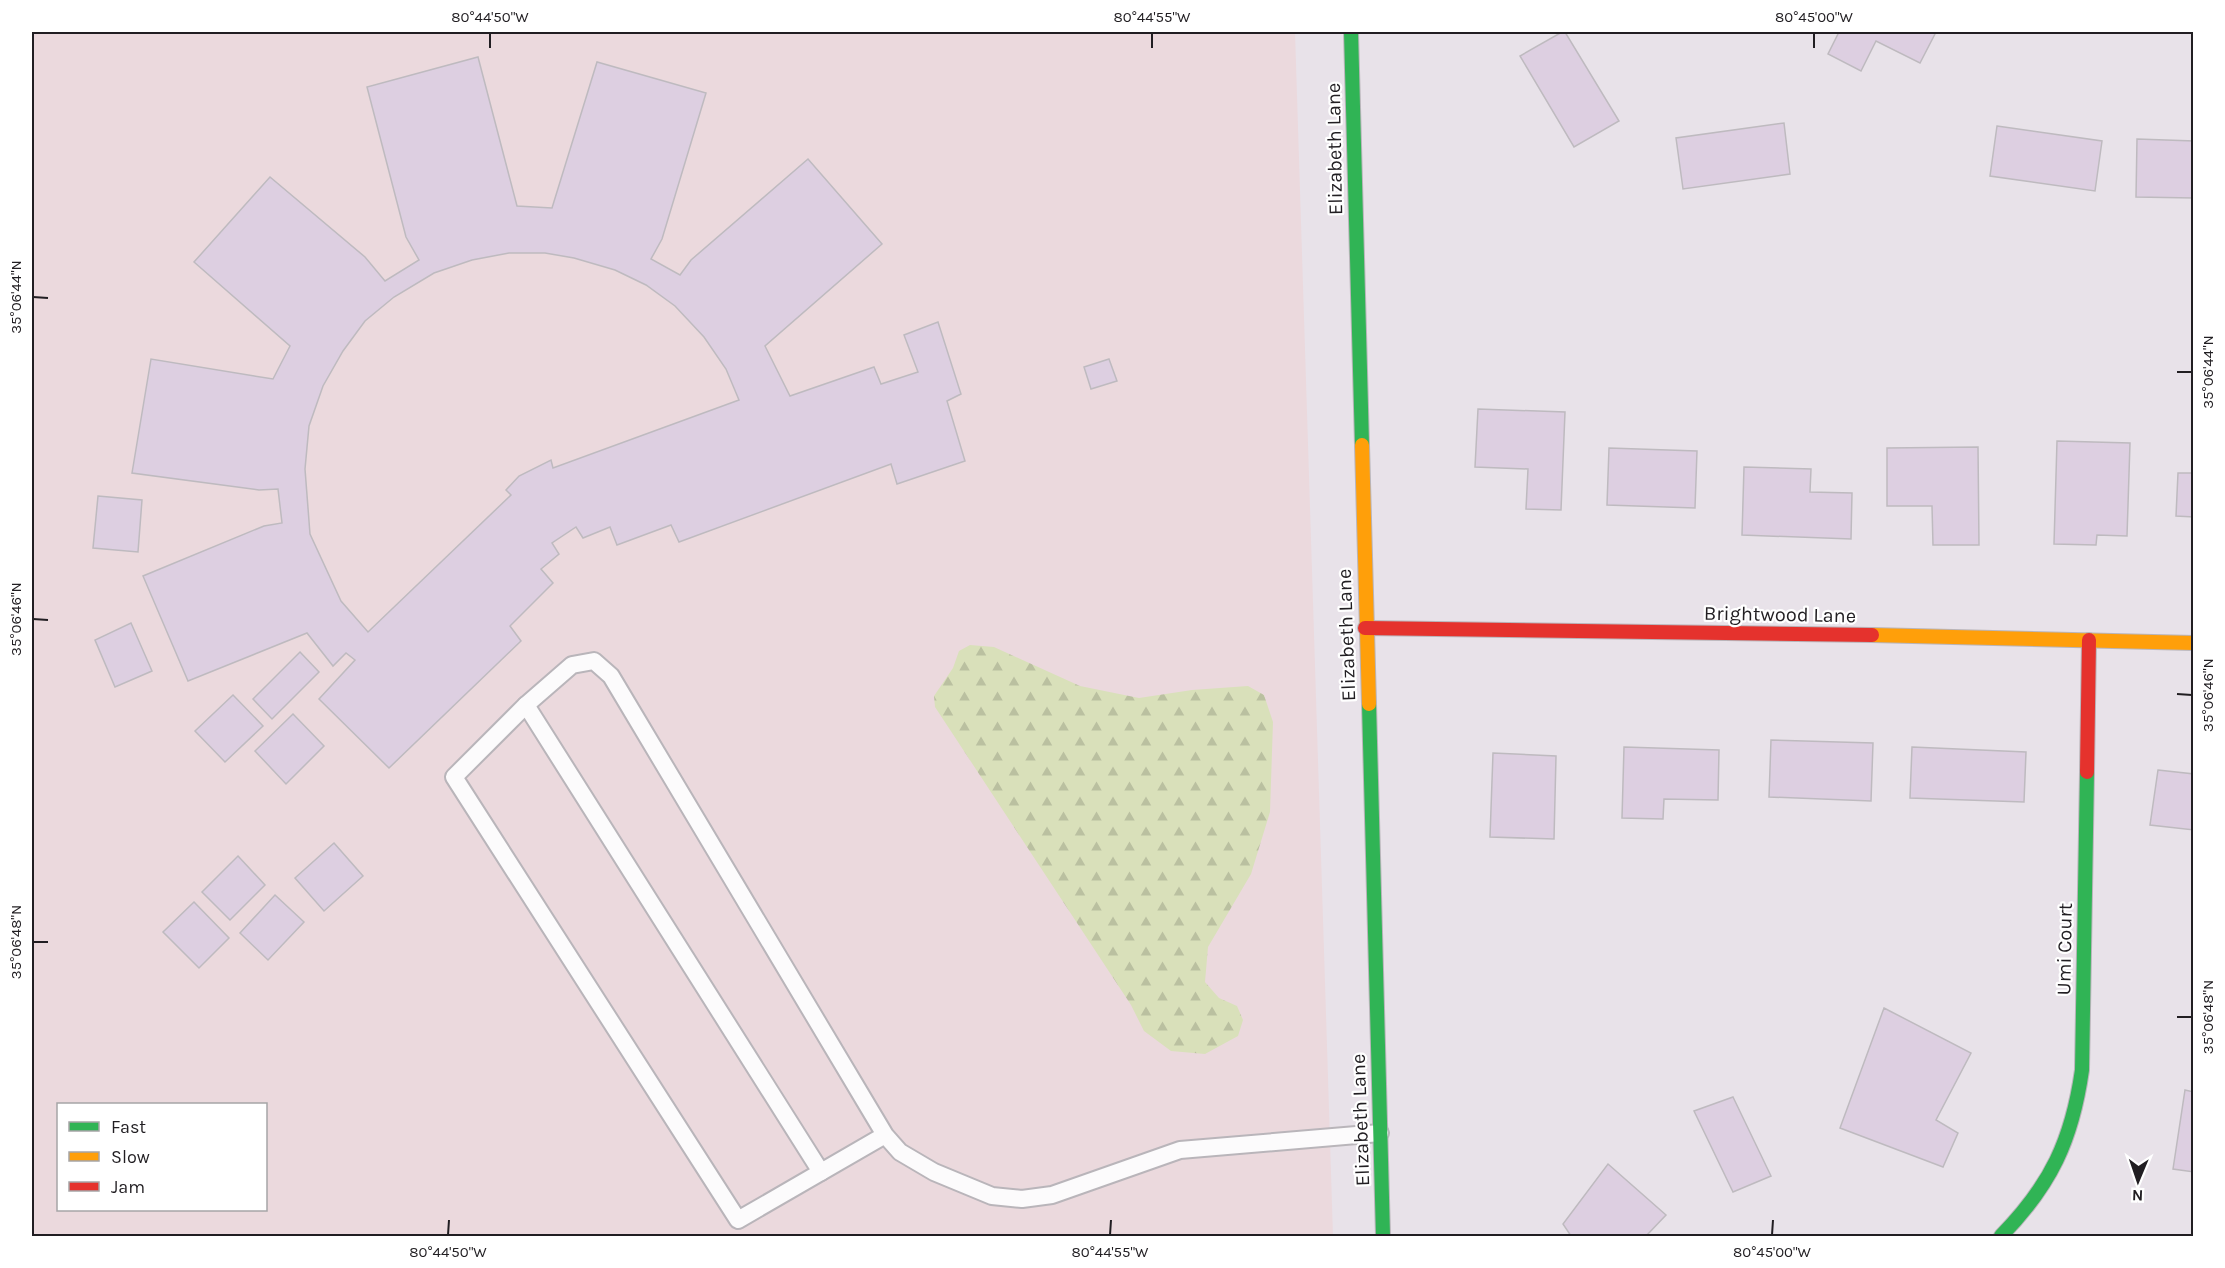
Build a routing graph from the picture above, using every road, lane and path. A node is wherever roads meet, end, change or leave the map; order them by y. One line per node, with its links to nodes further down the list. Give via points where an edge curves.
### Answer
1 (1351, 32): 2 (street, Elizabeth Lane)
2 (1365, 628): 3 (street, Brightwood Lane); 6 (street, Elizabeth Lane)
3 (2089, 640): 4 (street, Brightwood Lane); 10 (street, Umi Court, via 2082,1070 2075,1114 2061,1150 2043,1185)
4 (2193, 643)
5 (526, 705): 7 (lane, via 572,665 594,661 612,676); 8 (lane); 8 (lane, via 454,777 738,1220)
6 (1380, 1133): 7 (lane, via 1180,1150 1053,1195 1022,1199 992,1196 934,1172 900,1152); 9 (street, Elizabeth Lane)
7 (885, 1135): 8 (lane)
8 (821, 1172)
9 (1383, 1236)
10 (2001, 1236)

